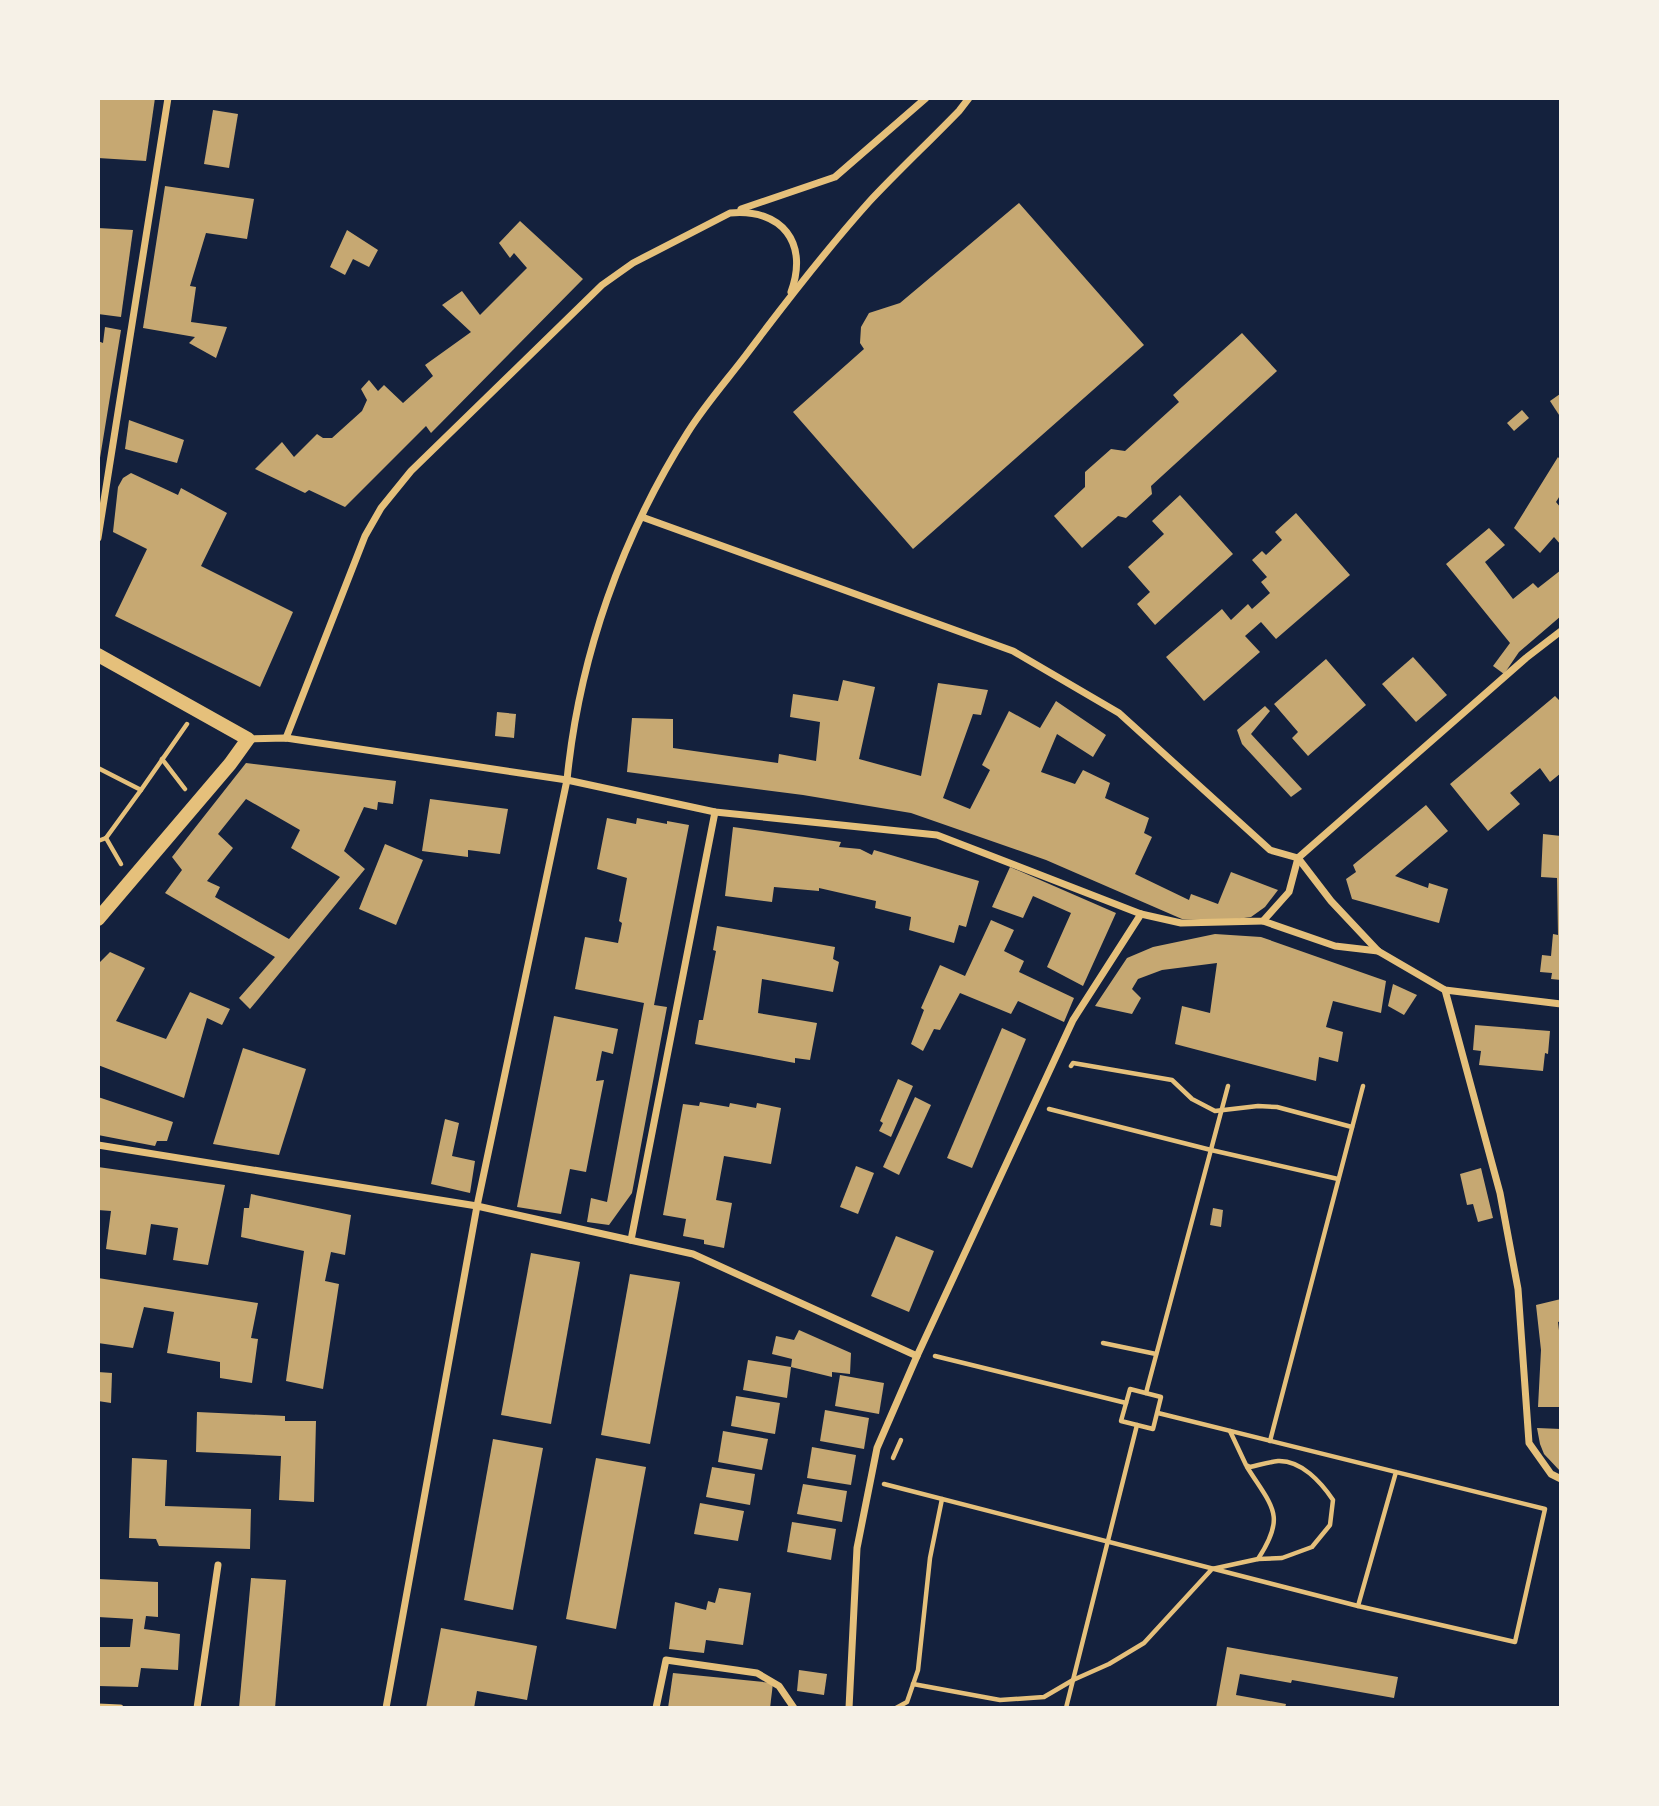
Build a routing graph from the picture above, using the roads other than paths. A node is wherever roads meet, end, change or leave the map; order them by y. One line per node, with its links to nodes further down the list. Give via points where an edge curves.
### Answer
1 (168, 98): 7 (street)
2 (926, 98): 4 (street, via 835,177)
3 (969, 98): 5 (street, via 869,202)
4 (730, 213): 5 (street, via 765,215 791,239 798,274); 10 (street, via 633,262 602,285 411,471 365,536)
5 (788, 299): 6 (street, via 688,431)
6 (642, 517): 12 (street, via 615,576 589,652); 14 (street, via 1013,651 1119,713 1270,849)
7 (98, 538)
8 (1561, 631): 14 (street)
9 (98, 654): 11 (main road)
10 (286, 738): 11 (street); 12 (street)
11 (248, 739): 16 (main road)
12 (566, 780): 13 (street); 22 (street)
13 (715, 812): 15 (street, via 937,835); 23 (street)
14 (1298, 858): 17 (street, via 1289,892); 18 (street)
15 (1141, 914): 17 (street, via 1181,923); 24 (street, via 1073,1020)
16 (98, 919)
17 (1263, 920): 18 (street, via 1335,946)
18 (1378, 951): 19 (street)
19 (1444, 990): 20 (street); 25 (street, via 1500,1193 1518,1289 1529,1443 1551,1474)
20 (1561, 1004)
21 (98, 1144): 22 (street)
22 (477, 1206): 23 (street); 30 (street)
23 (631, 1240): 24 (street, via 693,1254)
24 (917, 1356): 33 (street, via 877,1448 857,1548)
25 (1561, 1479)
26 (218, 1565): 29 (street)
27 (98, 1707): 28 (street)
28 (120, 1708)
29 (197, 1708)
30 (386, 1708)
31 (656, 1708): 32 (street, via 666,1660 757,1673 779,1686)
32 (794, 1708)
33 (849, 1708)

